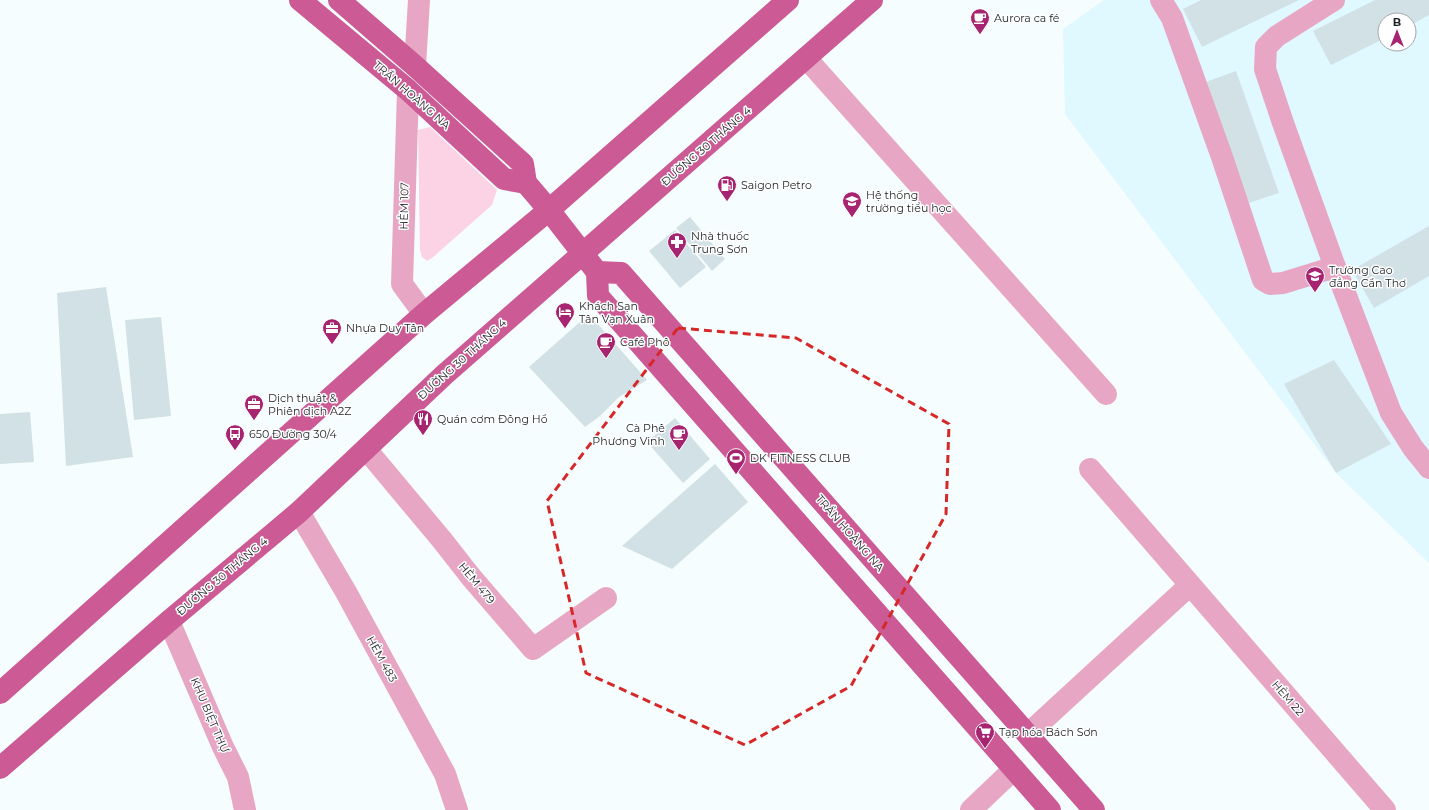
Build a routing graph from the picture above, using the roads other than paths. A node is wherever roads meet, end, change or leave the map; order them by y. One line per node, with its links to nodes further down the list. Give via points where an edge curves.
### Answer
1 (300, 0): 10 (main road, TRẦN HOÀNG NA)
2 (339, 0): 9 (main road, TRẦN HOÀNG NA)
3 (419, 0): 9 (street)
4 (788, 0): 12 (main road)
5 (872, 0): 8 (main road, ĐƯỜNG 30 THÁNG 4)
6 (1161, 0): 14 (street, via 1172,18 1263,280 1270,284 1283,283)
7 (1334, 0): 14 (street, via 1271,41 1266,47 1265,69)
8 (806, 58): 13 (main road, ĐƯỜNG 30 THÁNG 4); 17 (street)
9 (416, 66): 11 (main road, TRẦN HOÀNG NA, via 523,164)
10 (408, 90): 11 (main road, TRẦN HOÀNG NA, via 504,179); 16 (street, HẺM 107, via 402,284)
11 (526, 183): 12 (main road)
12 (549, 210): 13 (main road); 16 (main road)
13 (583, 254): 15 (main road); 18 (main road, ĐƯỜNG 30 THÁNG 4, via 554,277)
14 (1335, 266): 19 (street, via 1391,413)
15 (597, 272): 26 (main road, TRẦN HOÀNG NA, via 621,273); 28 (main road, via 598,296)
16 (424, 314): 25 (main road)
17 (1106, 394)
18 (366, 449): 21 (main road, ĐƯỜNG 30 THÁNG 4); 23 (street, HẺM 479, via 533,649)
19 (1429, 468)
20 (1090, 469): 22 (street, HẺM 22)
21 (299, 512): 24 (main road, ĐƯỜNG 30 THÁNG 4); 30 (street, HẺM 483, via 446,774)
22 (1190, 585): 26 (street); 34 (street, HẺM 22)
23 (606, 598)
24 (170, 621): 27 (main road, ĐƯỜNG 30 THÁNG 4); 29 (street, KHU BIỆT THỰ, via 238,777)
25 (0, 693)
26 (1028, 734): 33 (main road, TRẦN HOÀNG NA)
27 (0, 768)
28 (1014, 770): 31 (street); 32 (main road)
29 (245, 810)
30 (457, 810)
31 (971, 810)
32 (1050, 810)
33 (1094, 810)
34 (1385, 810)

